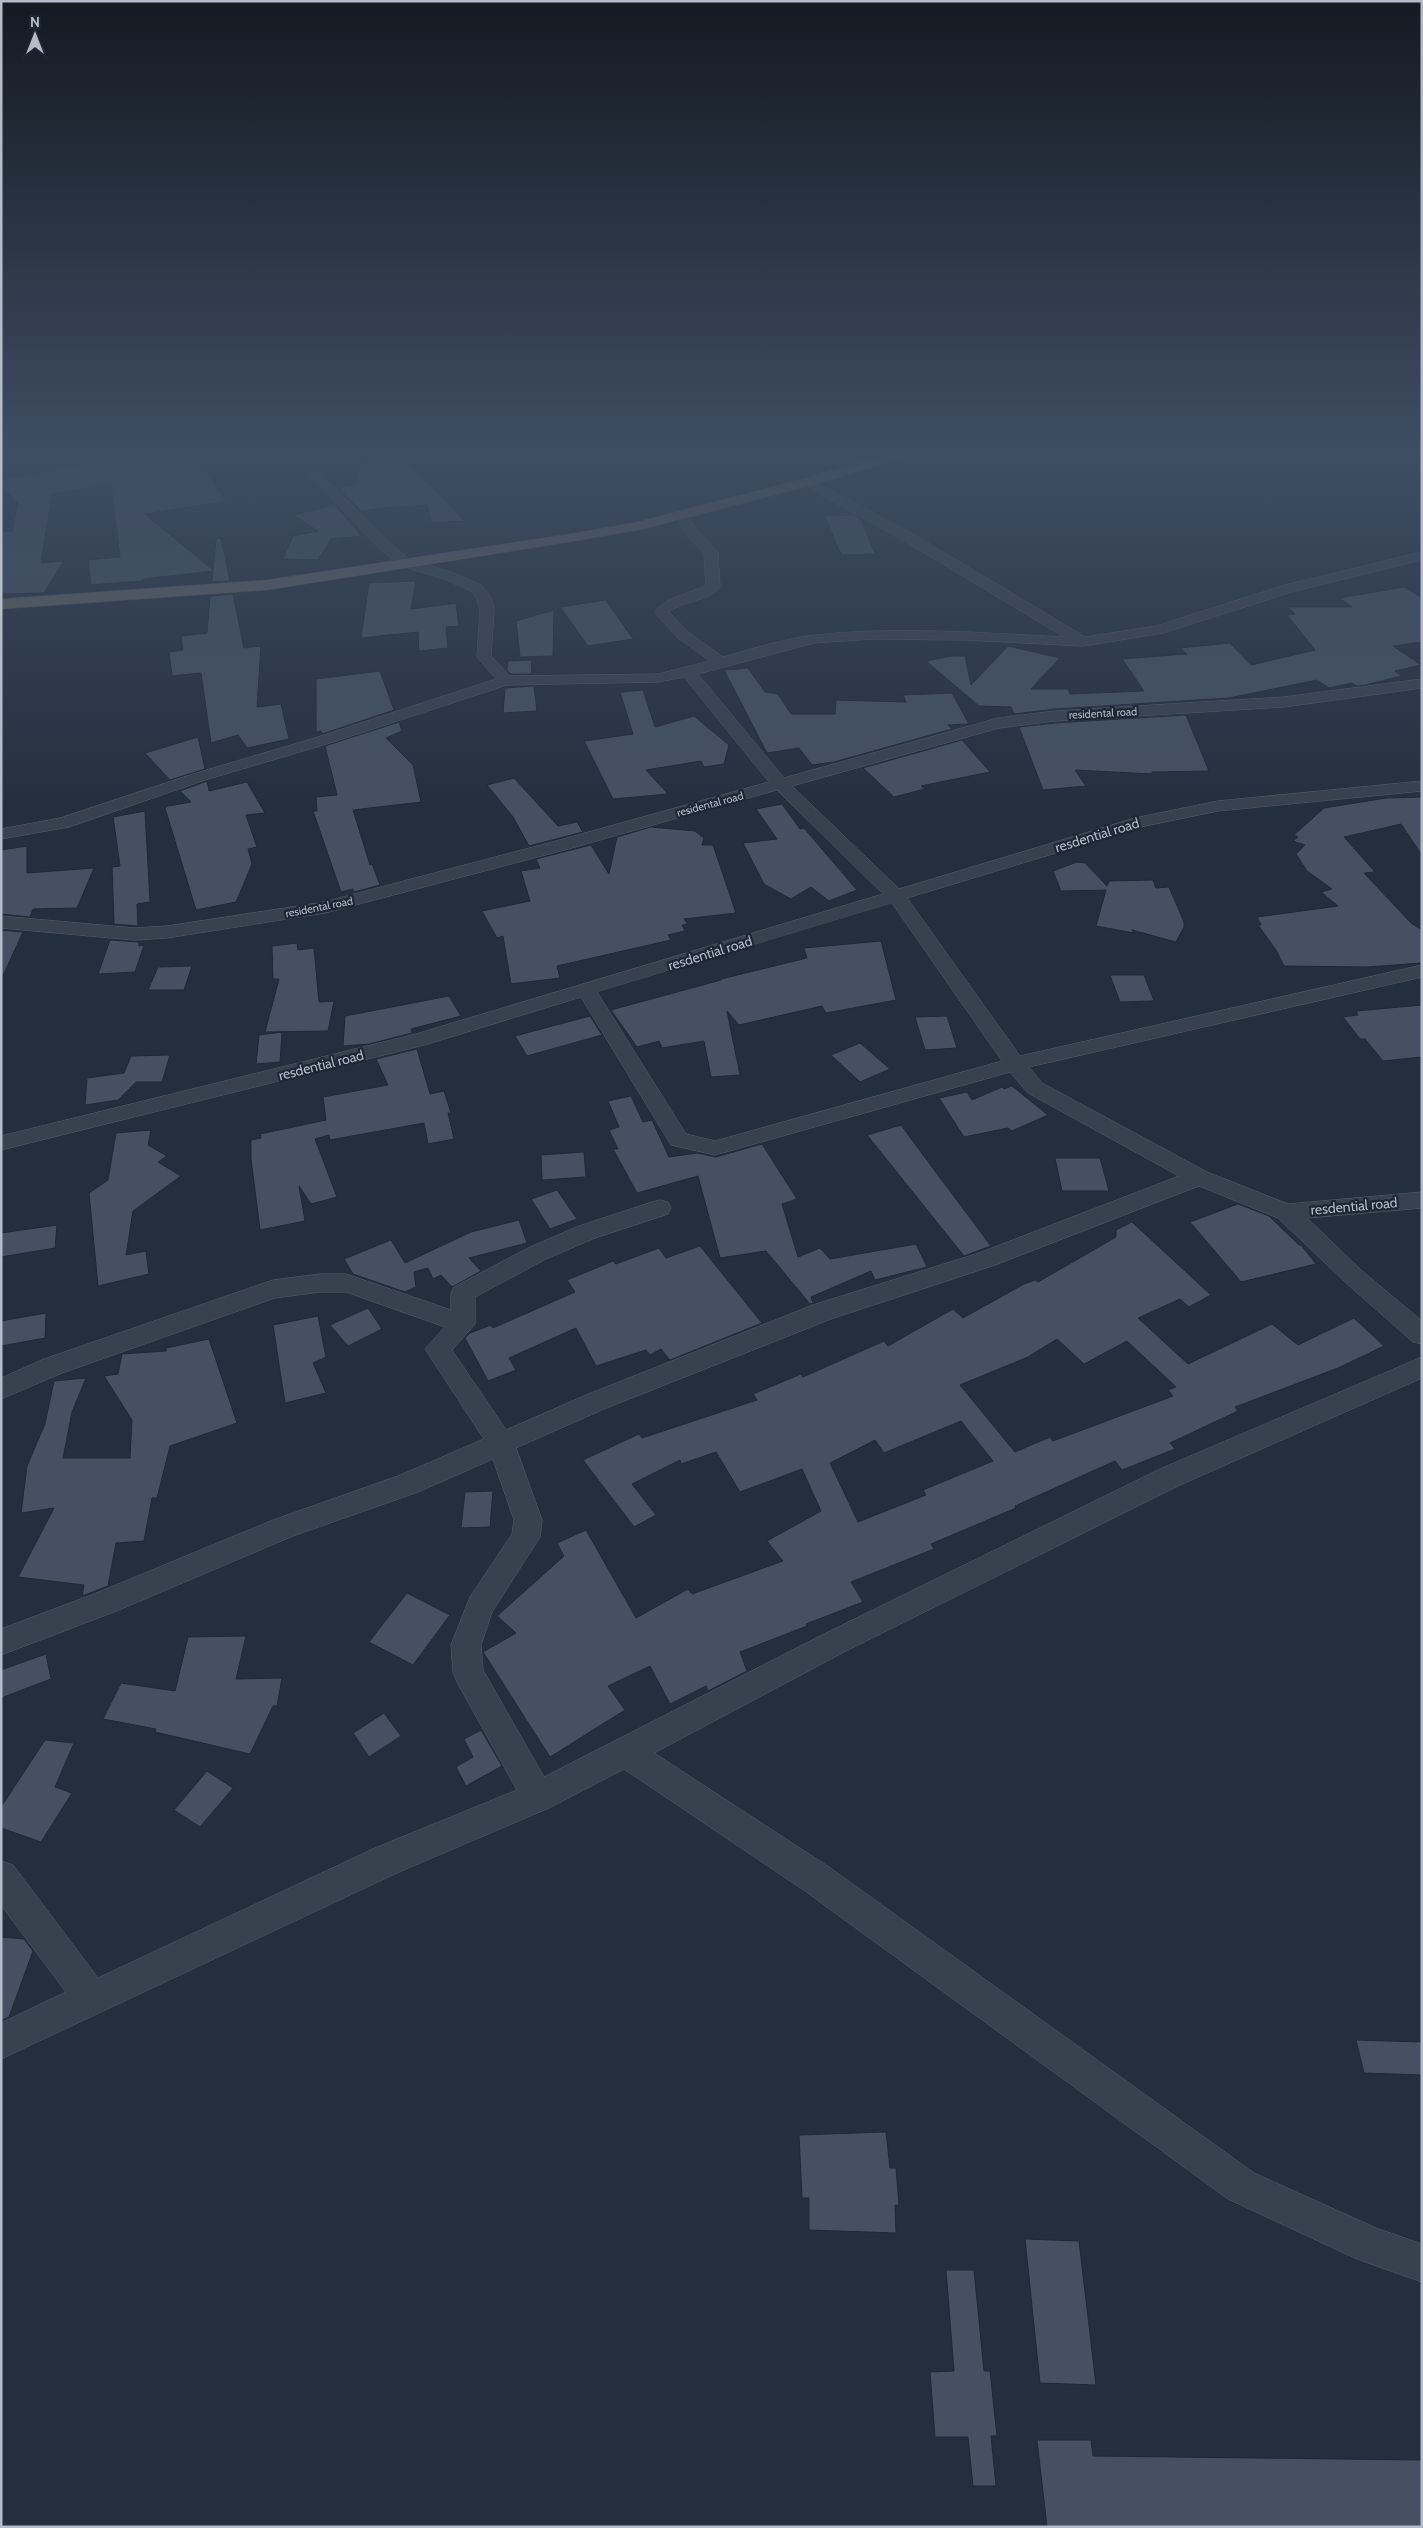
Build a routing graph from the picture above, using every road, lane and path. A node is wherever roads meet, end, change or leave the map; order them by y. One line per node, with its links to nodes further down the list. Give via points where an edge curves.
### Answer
1 (340, 573): 6 (highway, via 248,587)
2 (439, 573): 10 (street, via 476,588 484,598 487,610 484,657)
3 (713, 573): 8 (street, via 713,587 661,612 683,635)
4 (968, 573): 7 (street)
5 (1352, 573): 7 (street, via 1290,588 1158,630)
6 (1, 604)
7 (1083, 642): 8 (street, via 872,635 814,639)
8 (720, 662): 9 (street)
9 (688, 672): 10 (street, via 658,678 618,680); 12 (street)
10 (506, 681): 14 (street, via 200,777 63,824)
11 (1422, 683): 12 (street, residental road, via 1284,702 1055,716 998,723)
12 (780, 784): 15 (street); 16 (street, residental road, via 325,907 151,933)
13 (1422, 786): 15 (street, resdential road, via 1218,806 1151,820)
14 (1, 834)
15 (896, 896): 18 (street, resdential road); 19 (street)
16 (1, 922)
17 (1422, 971): 19 (street)
18 (586, 990): 19 (street, via 679,1140 716,1148); 20 (street, resdential road, via 421,1039)
19 (1015, 1064): 21 (street, via 1035,1088)
20 (1, 1143)
21 (1199, 1177): 24 (street); 29 (street, via 987,1259 822,1312 595,1402)
22 (1422, 1200): 24 (street, resdential road)
23 (660, 1208): 25 (street, via 587,1232 538,1253 463,1293)
24 (1286, 1212): 26 (street, via 1353,1276)
25 (463, 1324): 28 (street, via 346,1282 320,1282 273,1289 53,1366); 29 (street, via 438,1349)
26 (1422, 1335)
27 (1422, 1367): 31 (street, via 1170,1477 834,1643)
28 (1, 1389)
29 (501, 1444): 30 (street, via 408,1484 283,1528); 32 (street, via 528,1520 526,1537 480,1606 466,1645 468,1672)
30 (1, 1642)
31 (626, 1752): 32 (street); 36 (street, via 816,1879 1241,2186 1372,2245)
32 (538, 1798): 34 (street, via 387,1860)
33 (1, 1877): 34 (street)
34 (92, 1998): 35 (street)
35 (1, 2041)
36 (1422, 2263)

